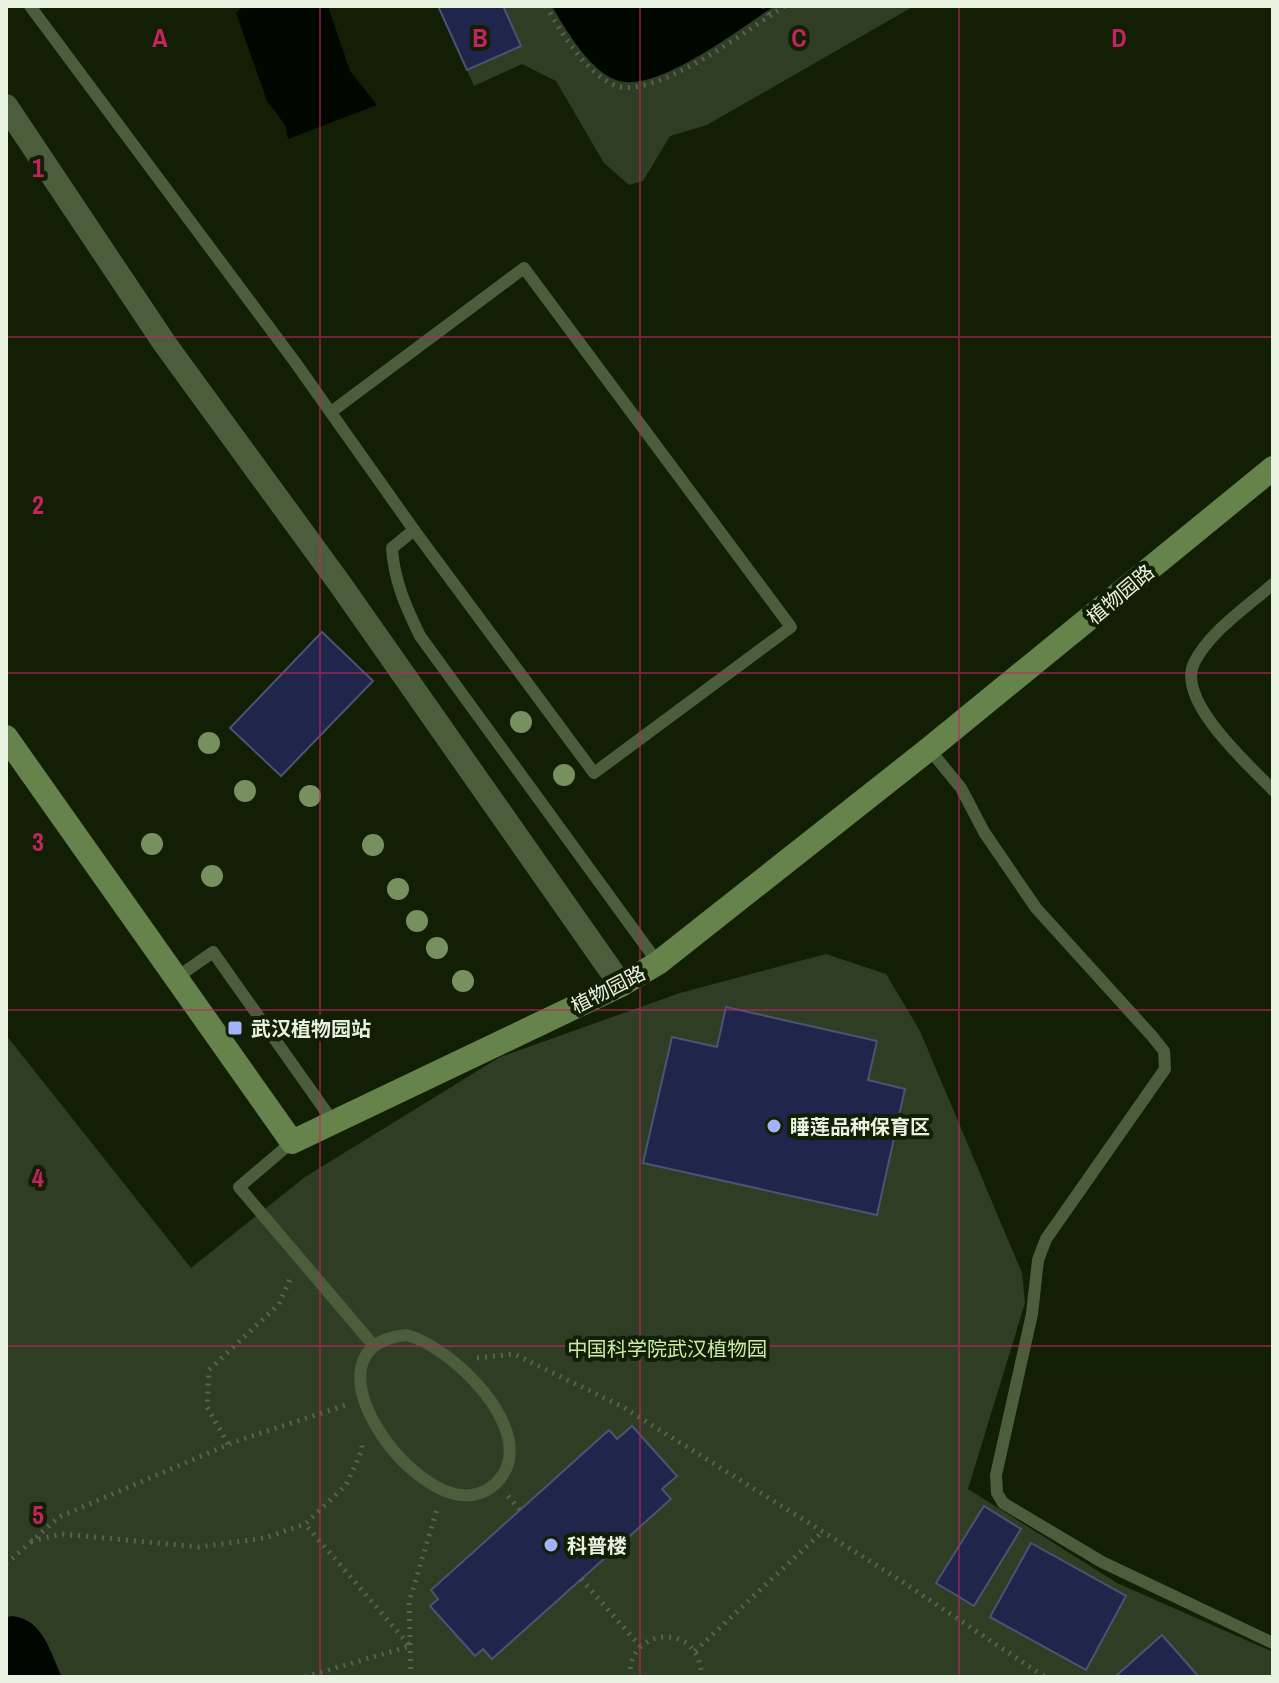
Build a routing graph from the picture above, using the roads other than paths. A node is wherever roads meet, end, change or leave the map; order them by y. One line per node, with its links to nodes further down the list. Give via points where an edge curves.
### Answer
1 (30, 6): 3 (lane)
2 (6, 106): 12 (street, via 165,344)
3 (331, 412): 5 (lane); 5 (lane, via 524,268 791,627 594,773)
4 (1273, 468): 8 (street, 植物园路)
5 (414, 530): 10 (lane, via 392,548 399,592 420,636)
6 (1273, 584): 9 (lane, via 1214,637 1193,664 1190,684 1210,721)
7 (6, 737): 11 (street)
8 (929, 749): 10 (street, 植物园路); 16 (lane, via 961,788 1036,908 1152,1036 1166,1060 1165,1069 1046,1239 996,1475 997,1493 1003,1503 1102,1562)
9 (1273, 790)
10 (658, 963): 12 (street, 植物园路)
11 (176, 978): 13 (lane, via 213,952); 14 (street)
12 (621, 985): 13 (street, 植物园路)
13 (334, 1123): 14 (street, 植物园路)
14 (292, 1142): 15 (lane, via 239,1187)
15 (374, 1346): 15 (lane, via 391,1336 420,1338 462,1367 487,1396 510,1443 510,1458 497,1483 476,1494 453,1494 393,1449 370,1413 359,1379)
16 (1273, 1643)

